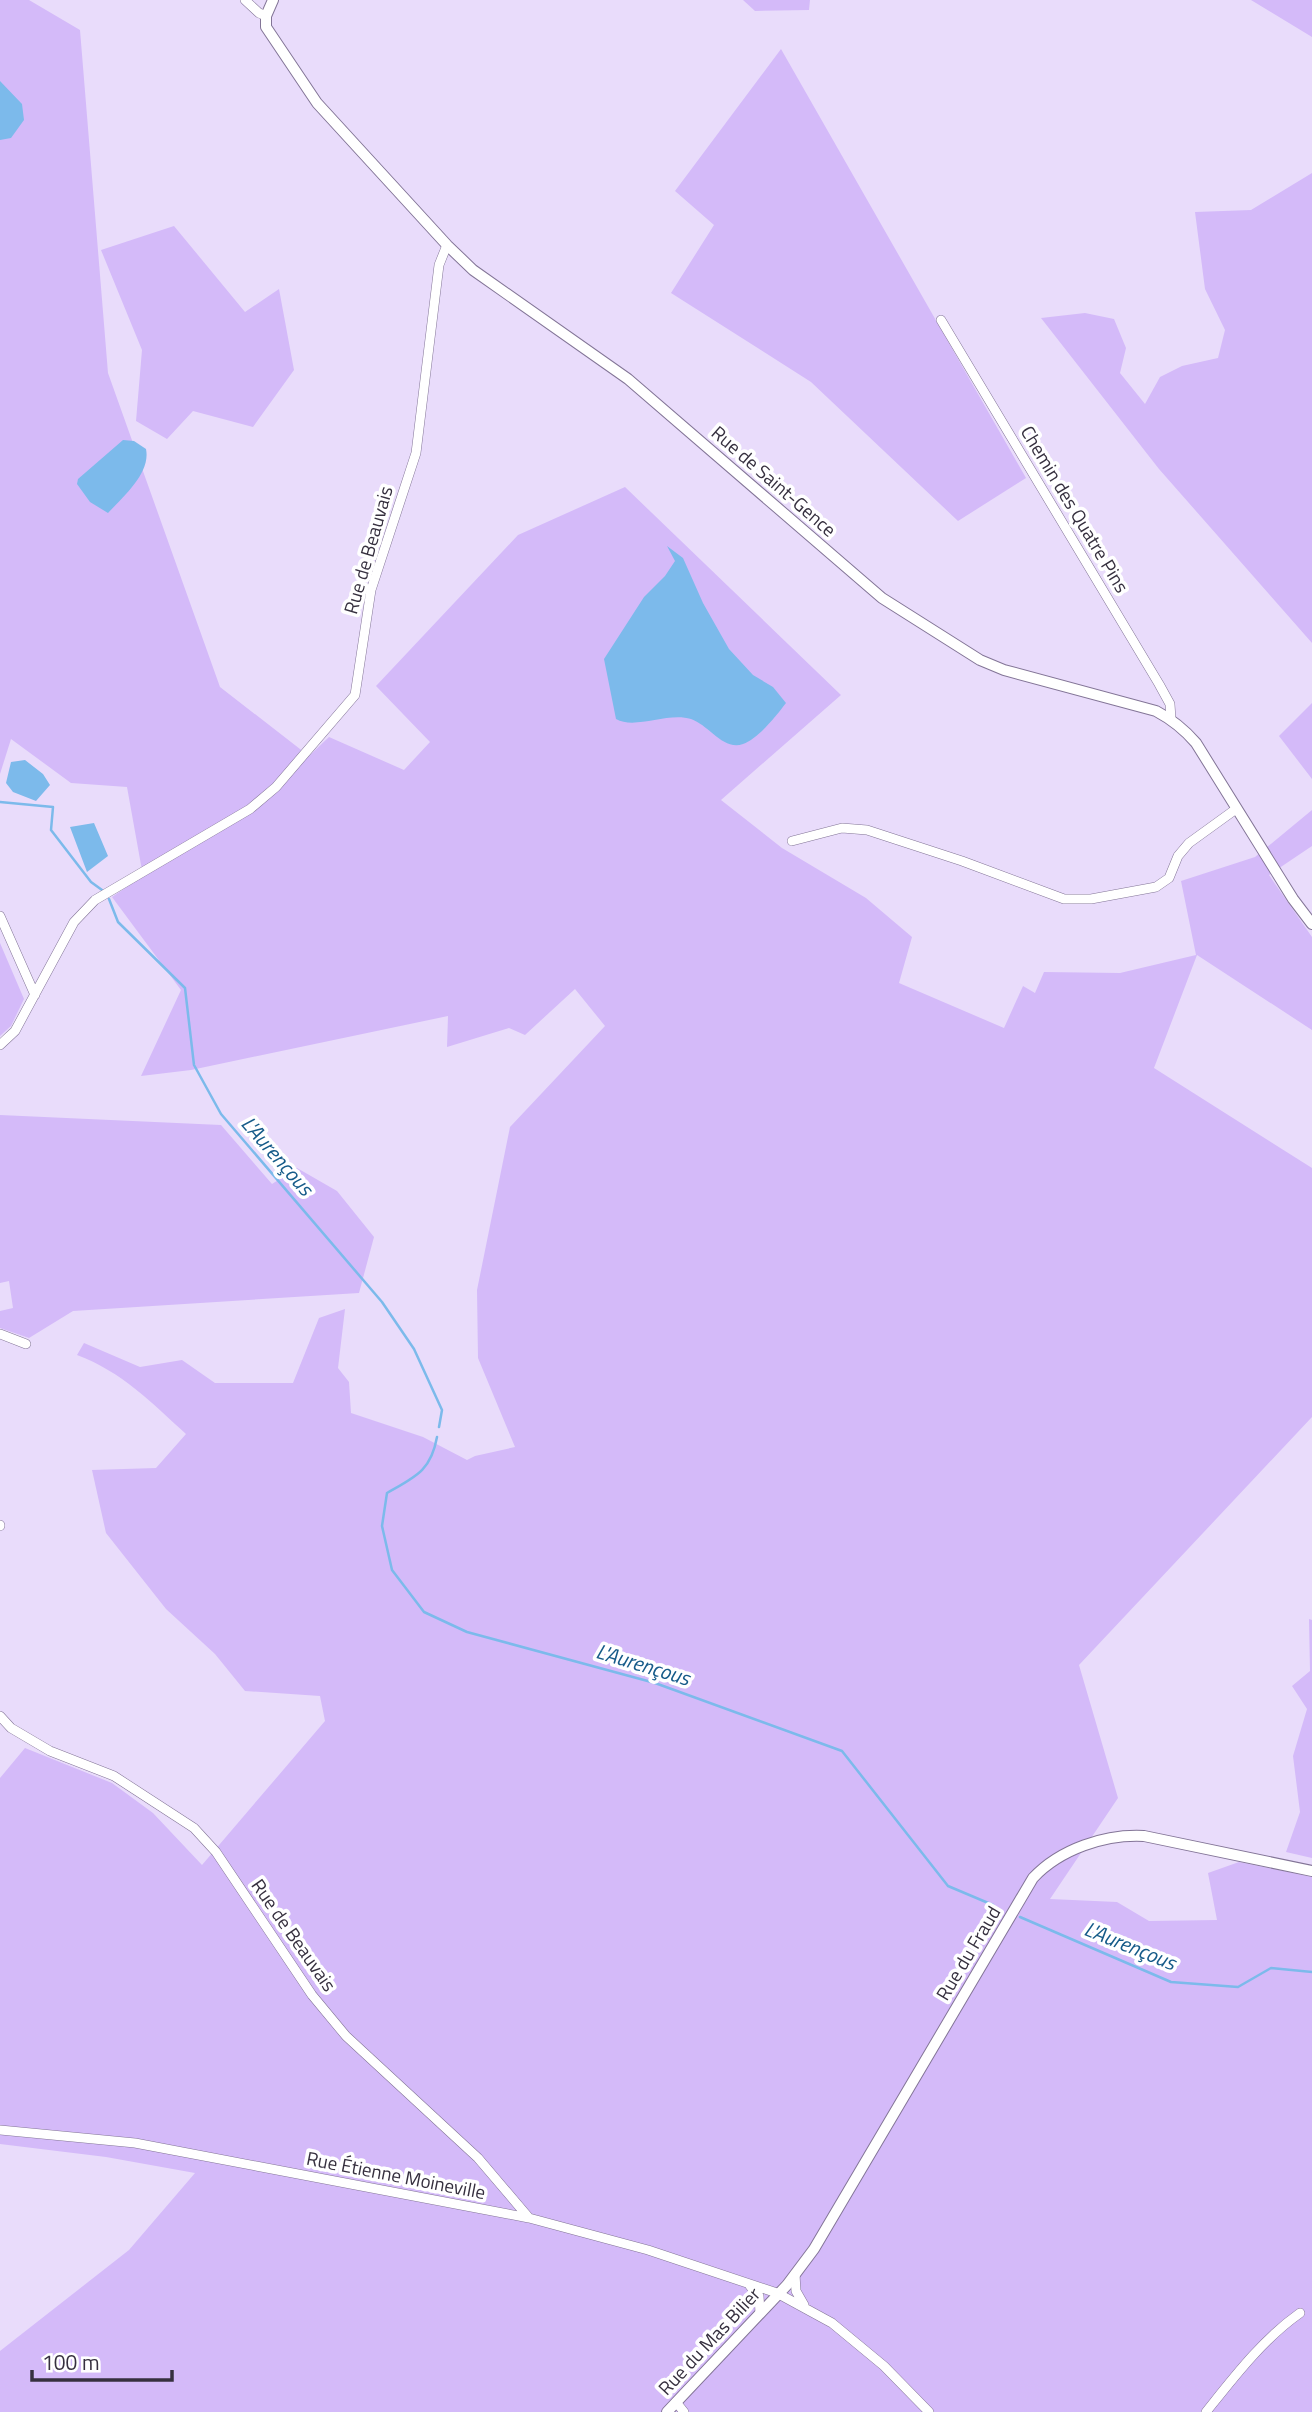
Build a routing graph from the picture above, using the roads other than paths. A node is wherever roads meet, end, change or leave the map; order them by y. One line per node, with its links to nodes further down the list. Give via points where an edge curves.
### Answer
1 (246, 0): 3 (street)
2 (273, 0): 3 (street)
3 (266, 16): 4 (street, Rue de Saint-Gence, via 266,27 278,48 317,103)
4 (447, 245): 6 (street, Rue de Saint-Gence, via 494,286 628,379 882,598 980,660); 11 (street, Rue de Beauvais, via 439,265 416,453 371,590 355,695 276,787 250,809 95,900 74,922)
5 (940, 320): 6 (street, Chemin des Quatre Pins, via 1159,684 1170,704)
6 (1171, 719): 7 (street, Rue de Saint-Gence, via 1196,743)
7 (1236, 809): 8 (street, via 1189,844 1169,878 1156,887 1091,899 1064,899 867,830 842,828); 10 (street, Rue de Saint-Gence)
8 (792, 841)
9 (0, 916): 11 (street)
10 (1312, 924)
11 (35, 995): 12 (street, Rue de Beauvais, via 15,1031)
12 (0, 1045)
13 (0, 1334): 14 (street)
14 (26, 1344)
15 (0, 1716): 18 (street, Rue de Beauvais, via 11,1728 50,1751 114,1776 194,1828 216,1852 346,2036 478,2158)
16 (1312, 1871): 19 (street, Rue du Fraud, via 1128,1835 1090,1844 1043,1867)
17 (0, 2130): 18 (street, Rue Étienne Moineville, via 135,2143)
18 (529, 2218): 20 (street, Rue Étienne Moineville, via 648,2250)
19 (795, 2274): 21 (street, Rue du Fraud); 22 (street, via 796,2291)
20 (749, 2284): 21 (street, Rue Étienne Moineville); 23 (street, via 759,2297)
21 (778, 2293): 22 (street, Rue Étienne Moineville); 23 (street, Rue du Mas Bilier)
22 (808, 2310): 28 (street, Rue Étienne Moineville, via 832,2323 884,2366)
23 (760, 2313): 25 (street, Rue du Mas Bilier)
24 (1300, 2313): 29 (street, via 1282,2326)
25 (676, 2402): 26 (street, Rue du Mas Bilier); 27 (street)
26 (667, 2412)
27 (684, 2412)
28 (929, 2412)
29 (1206, 2412)

